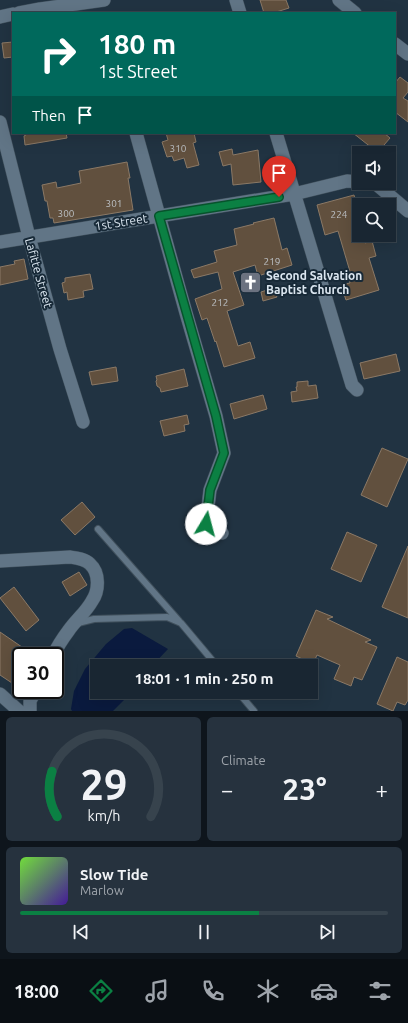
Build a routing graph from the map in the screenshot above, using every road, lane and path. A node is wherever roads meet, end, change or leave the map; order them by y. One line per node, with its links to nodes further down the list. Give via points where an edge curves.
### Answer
1 (236, 0): 5 (street)
2 (338, 0): 6 (street)
3 (102, 5): 4 (street)
4 (24, 12)
5 (240, 12)
6 (354, 12)
7 (12, 14): 8 (street)
8 (0, 17)
9 (396, 45): 10 (street)
10 (408, 54)
11 (0, 122): 19 (street, Lafitte Street)
12 (136, 134): 18 (street)
13 (276, 134): 16 (street)
14 (352, 181): 16 (street, 1st Street)
15 (383, 190): 17 (street)
16 (294, 194): 18 (street, 1st Street); 21 (street, via 352,385)
17 (408, 211)
18 (159, 216): 19 (street, 1st Street); 24 (street, via 224,453 210,490 206,524)
19 (29, 237): 20 (street, 1st Street); 22 (street, Lafitte Street, via 60,349)
20 (0, 242)
21 (358, 390)
22 (84, 422)
23 (98, 529): 26 (lane)
24 (222, 533)
25 (0, 561): 27 (street, via 70,557 91,564 98,584 96,594)
26 (181, 623): 27 (lane, via 167,617 94,619); 29 (lane)
27 (74, 624): 28 (street)
28 (58, 647)
29 (211, 659)
30 (0, 694): 33 (street)
31 (31, 699): 34 (street)
32 (244, 699): 35 (lane)
33 (19, 711)
34 (30, 711)
35 (254, 711)

